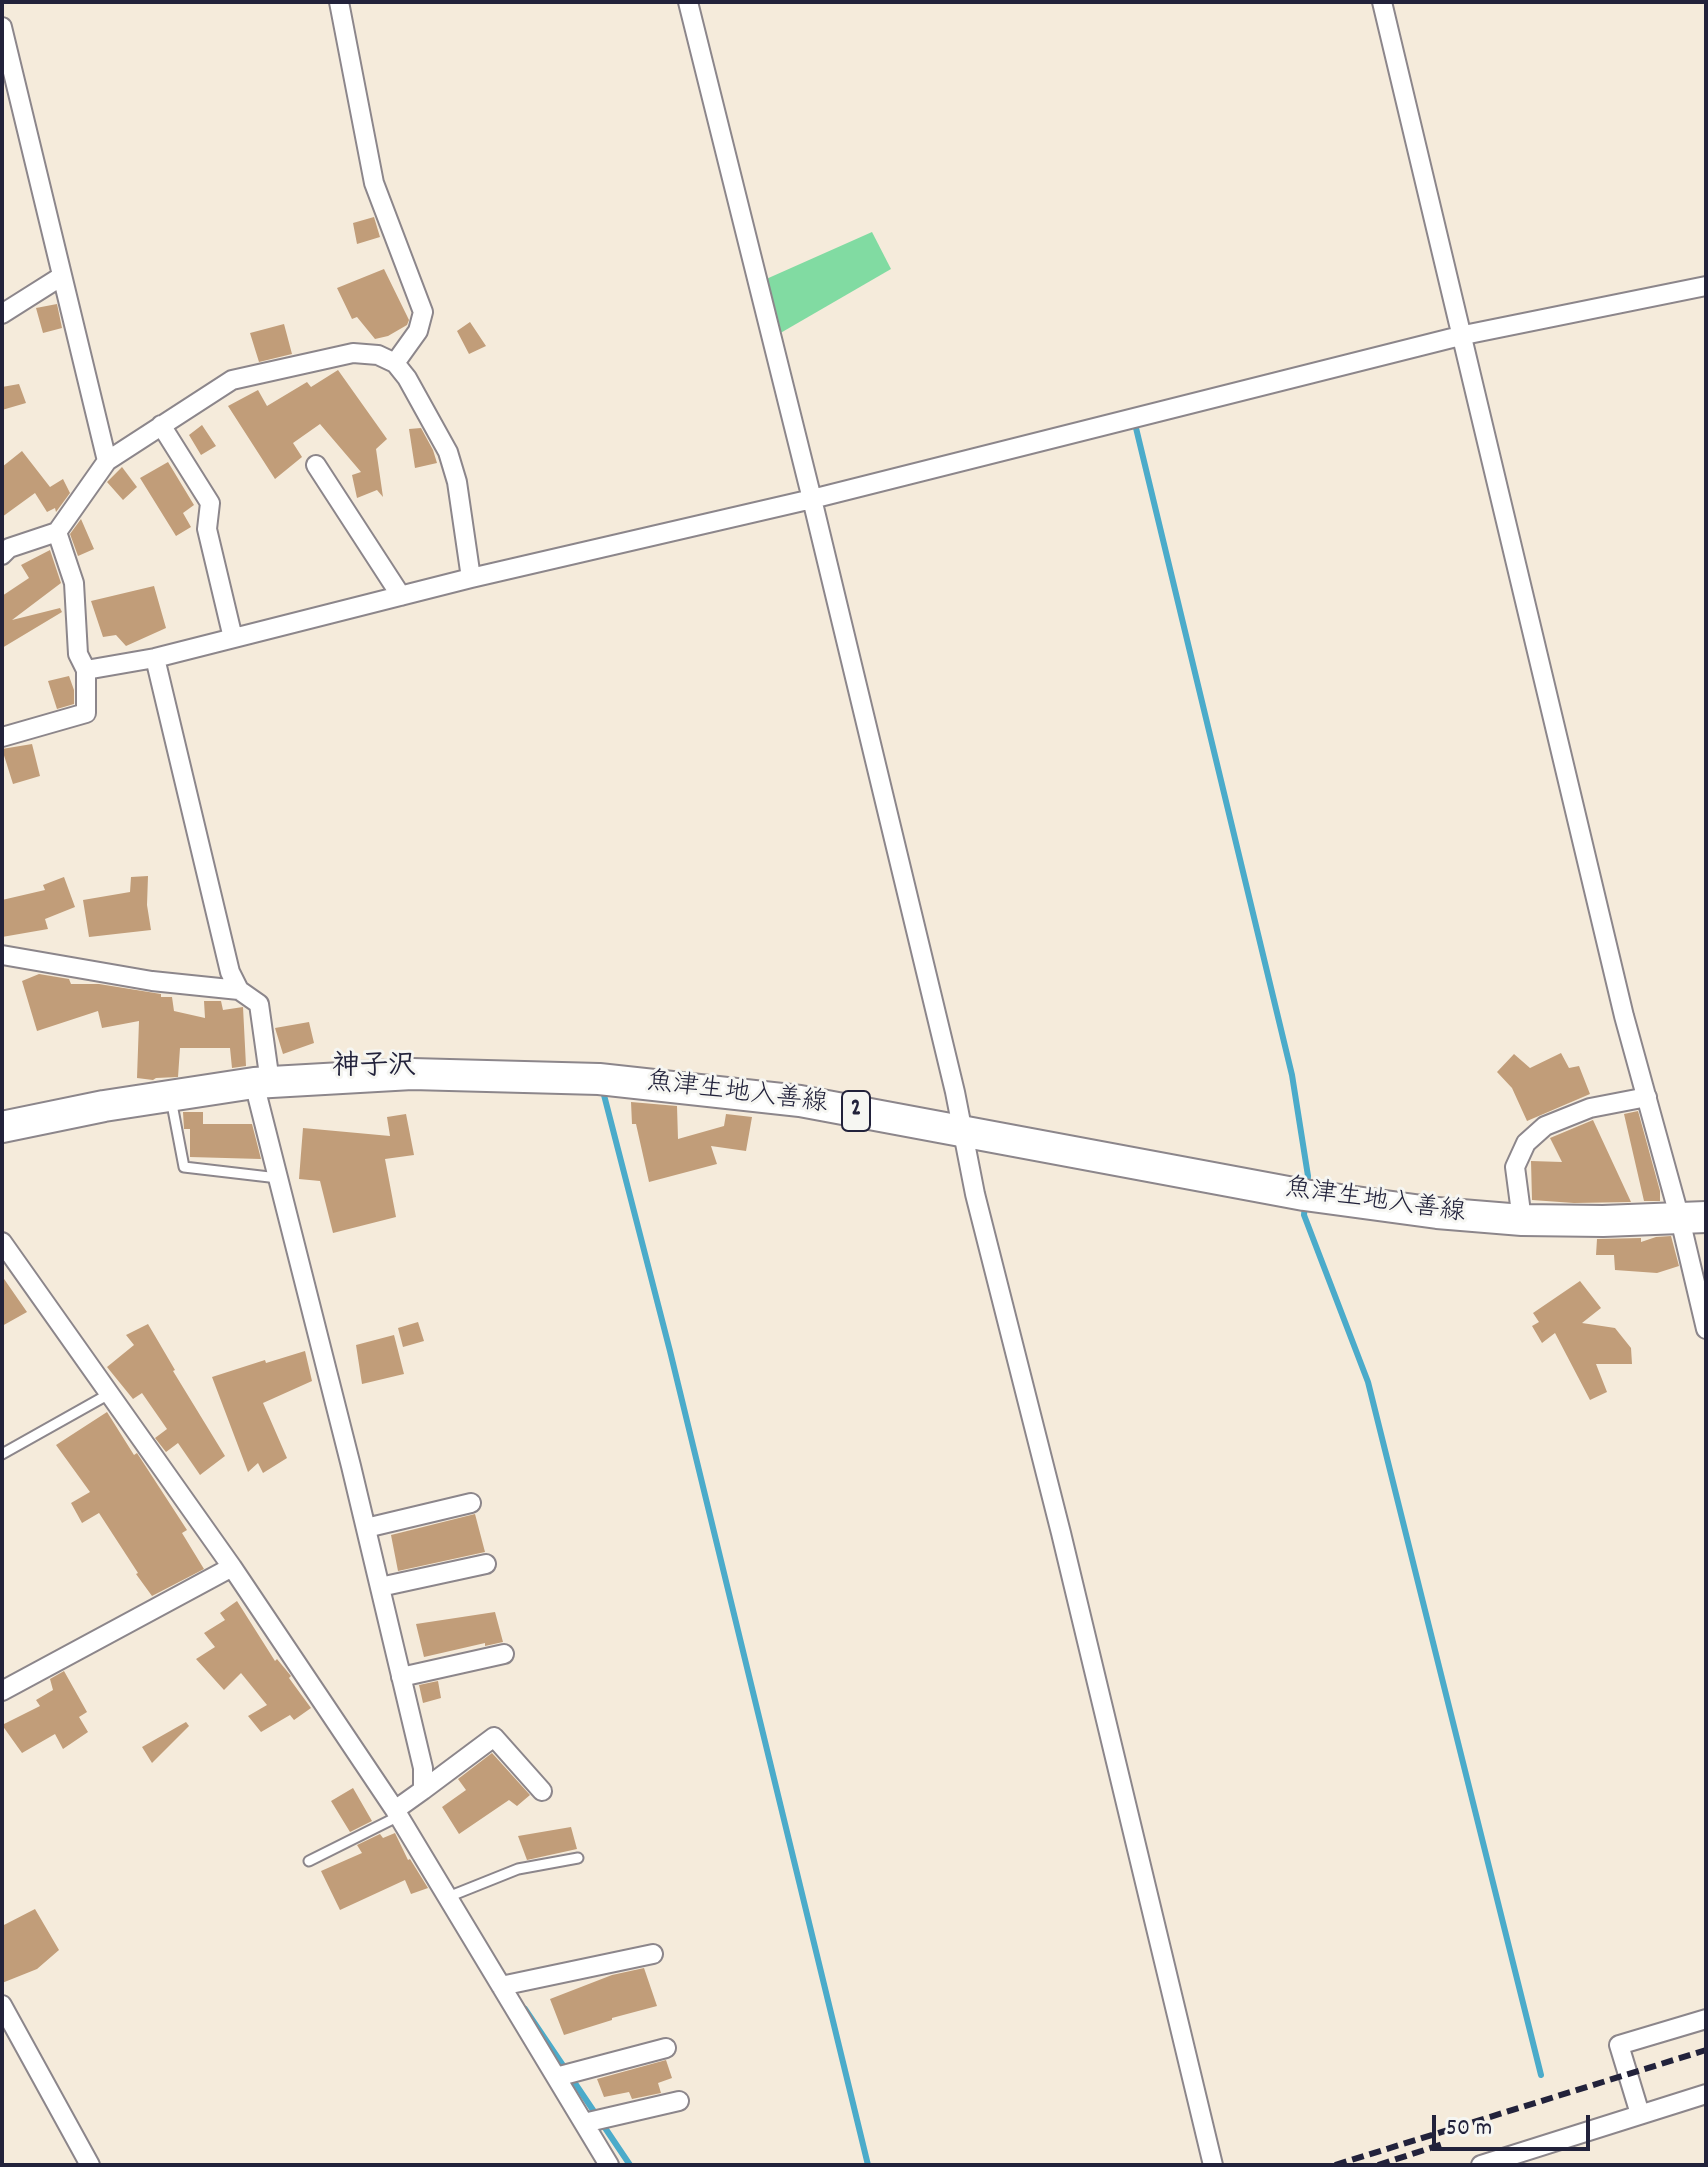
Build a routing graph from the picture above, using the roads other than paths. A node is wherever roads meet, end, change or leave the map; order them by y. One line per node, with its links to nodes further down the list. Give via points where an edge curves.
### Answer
1 (339, 2): 9 (street, via 374,183 423,312 418,331)
2 (688, 2): 13 (street)
3 (1382, 2): 8 (street)
4 (2, 27): 5 (street)
5 (62, 276): 7 (street); 11 (street)
6 (1706, 286): 8 (street)
7 (2, 314)
8 (1464, 335): 13 (street); 26 (street)
9 (395, 363): 10 (street, via 353,353 232,380); 16 (street, via 448,452)
10 (161, 425): 11 (street); 18 (street, via 210,503 207,529)
11 (107, 461): 14 (street)
12 (316, 465): 17 (street)
13 (812, 499): 16 (street); 28 (street)
14 (57, 532): 15 (street); 20 (street, via 74,583 78,654)
15 (2, 555)
16 (471, 578): 17 (street)
17 (401, 596): 18 (street)
18 (233, 638): 19 (street)
19 (155, 658): 20 (street); 23 (street, via 219,930)
20 (86, 670): 21 (street, via 86,713)
21 (2, 737)
22 (2, 955): 23 (street)
23 (239, 990): 24 (street, via 259,1004)
24 (262, 1082): 25 (main road, 魚津生地入善線 / 2); 28 (main road, 魚津生地入善線 / 2, via 412,1074 599,1079 800,1101); 29 (street)
25 (171, 1096): 27 (main road, 魚津生地入善線 / 2); 29 (lane, via 184,1167)
26 (1647, 1097): 30 (street); 31 (street, via 1590,1108 1545,1126 1526,1143 1515,1167)
27 (2, 1127)
28 (960, 1129): 31 (main road, 魚津生地入善線 / 2, via 1304,1195); 62 (street)
29 (278, 1178): 37 (street)
30 (1693, 1218): 31 (main road, 魚津生地入善線 / 2); 33 (street)
31 (1522, 1220)
32 (2, 1242): 34 (street)
33 (1706, 1329)
34 (109, 1394): 35 (lane); 39 (street)
35 (2, 1454)
36 (471, 1503): 37 (street)
37 (366, 1528): 40 (street)
38 (486, 1564): 40 (street)
39 (232, 1567): 43 (street); 46 (street)
40 (380, 1587): 42 (street)
41 (504, 1654): 42 (street)
42 (401, 1677): 44 (street, via 423,1768)
43 (2, 1691)
44 (423, 1790): 45 (street, via 494,1737); 46 (street)
45 (542, 1791)
46 (397, 1813): 48 (lane); 49 (street)
47 (578, 1858): 49 (lane, via 518,1869)
48 (309, 1861)
49 (448, 1897): 51 (street)
50 (653, 1954): 51 (street)
51 (501, 1986): 55 (street)
52 (2, 2005): 60 (street)
53 (1706, 2019): 58 (street, via 1619,2045)
54 (666, 2048): 55 (street)
55 (556, 2077): 59 (street)
56 (1706, 2094): 58 (street)
57 (679, 2101): 59 (street)
58 (1640, 2114): 63 (street)
59 (584, 2123): 61 (street)
60 (90, 2165)
61 (609, 2165)
62 (1213, 2165)
63 (1481, 2165)

